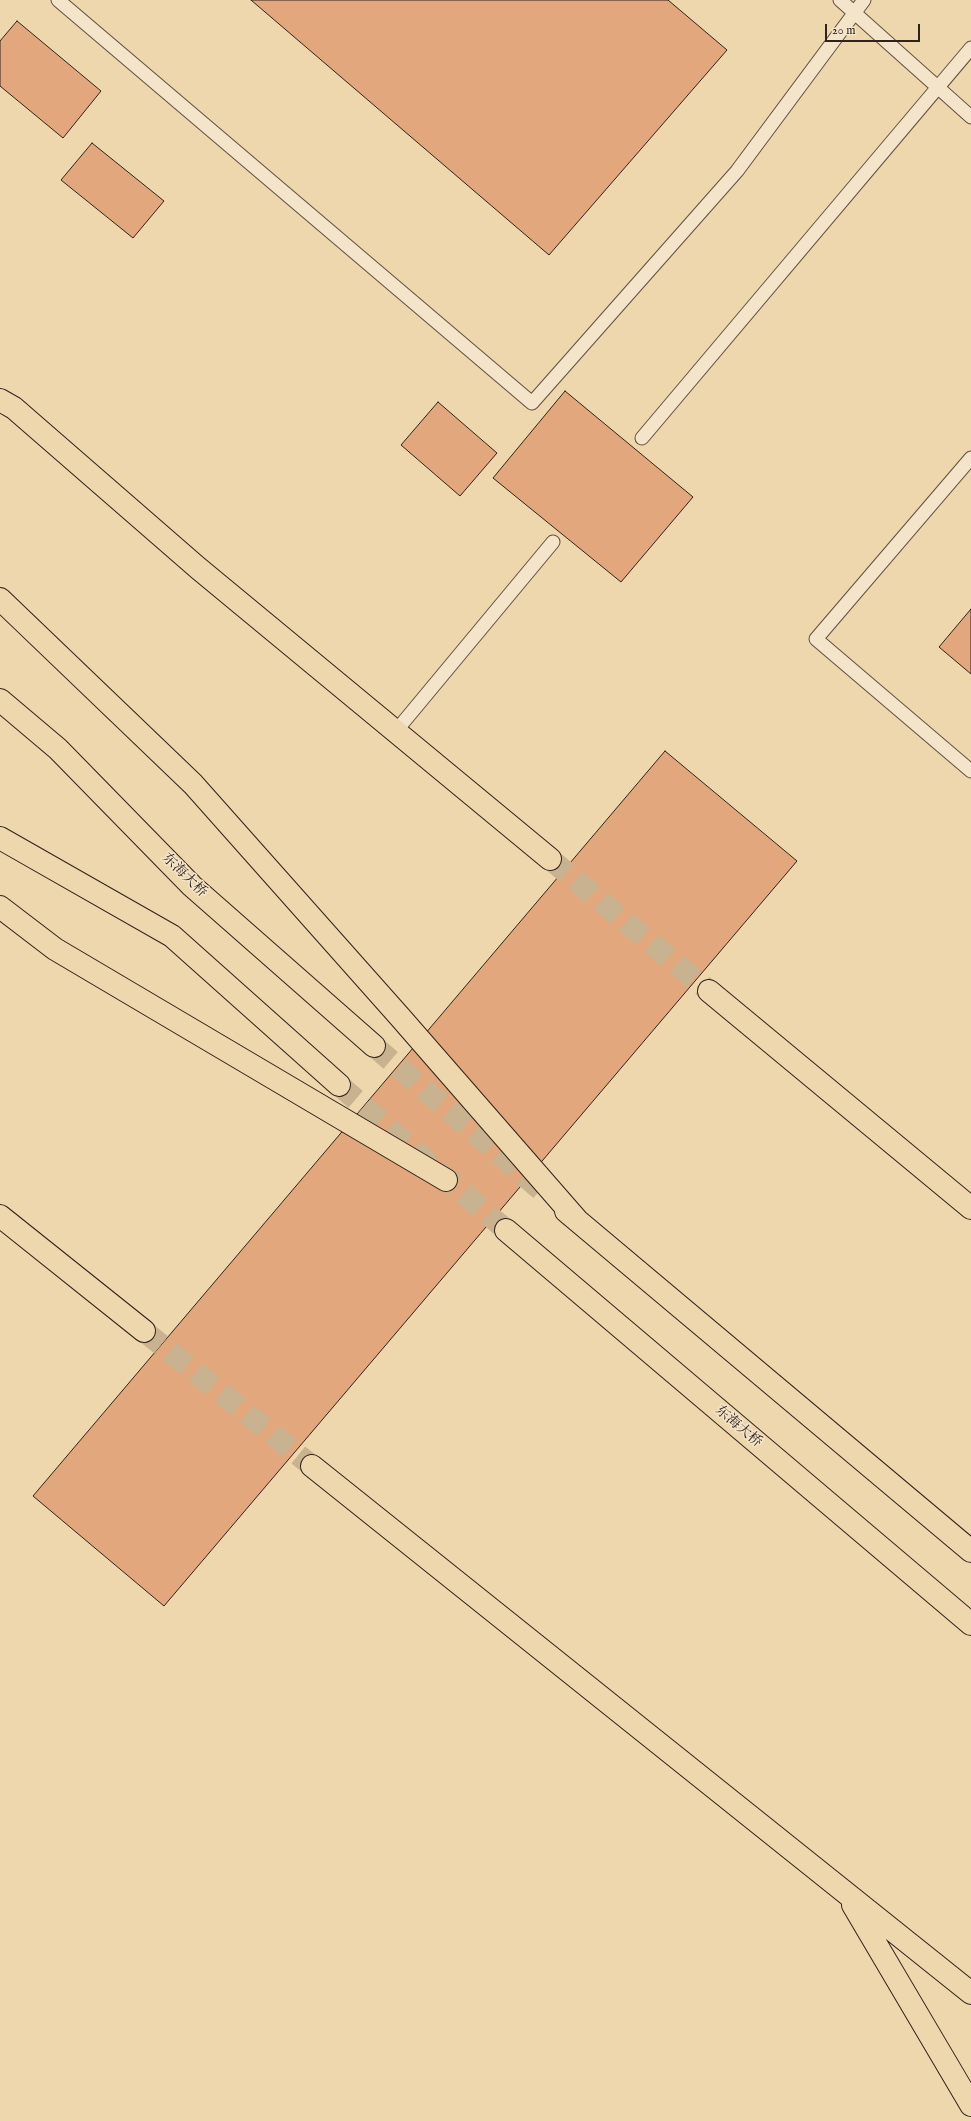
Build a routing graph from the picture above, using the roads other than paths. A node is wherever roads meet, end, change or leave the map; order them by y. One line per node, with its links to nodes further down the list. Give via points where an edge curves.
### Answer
1 (58, 0): 4 (lane, via 532,403 737,171)
2 (840, 0): 4 (lane)
3 (864, 0): 4 (lane)
4 (854, 12): 6 (lane)
5 (971, 48): 6 (lane)
6 (937, 88): 7 (lane); 10 (lane)
7 (971, 116)
8 (0, 388): 9 (highway)
9 (7, 404): 15 (highway, via 198,568)
10 (642, 438)
11 (971, 458): 16 (lane, via 816,639)
12 (553, 542): 15 (lane)
13 (0, 599): 27 (highway, via 193,784)
14 (0, 700): 21 (highway, 东海大桥, via 58,749 192,886)
15 (396, 732): 18 (highway)
16 (971, 771)
17 (0, 838): 22 (highway, via 172,936)
18 (550, 860)
19 (0, 908): 23 (highway, via 55,949)
20 (709, 991): 25 (highway)
21 (374, 1046)
22 (339, 1084)
23 (446, 1180)
24 (542, 1191): 27 (highway)
25 (971, 1208)
26 (0, 1216): 29 (highway)
27 (577, 1220): 31 (highway)
28 (506, 1230): 32 (highway, 东海大桥)
29 (144, 1331)
30 (312, 1466): 33 (highway)
31 (971, 1551)
32 (971, 1624)
33 (846, 1894): 34 (highway); 35 (highway)
34 (971, 1993)
35 (971, 2105)

